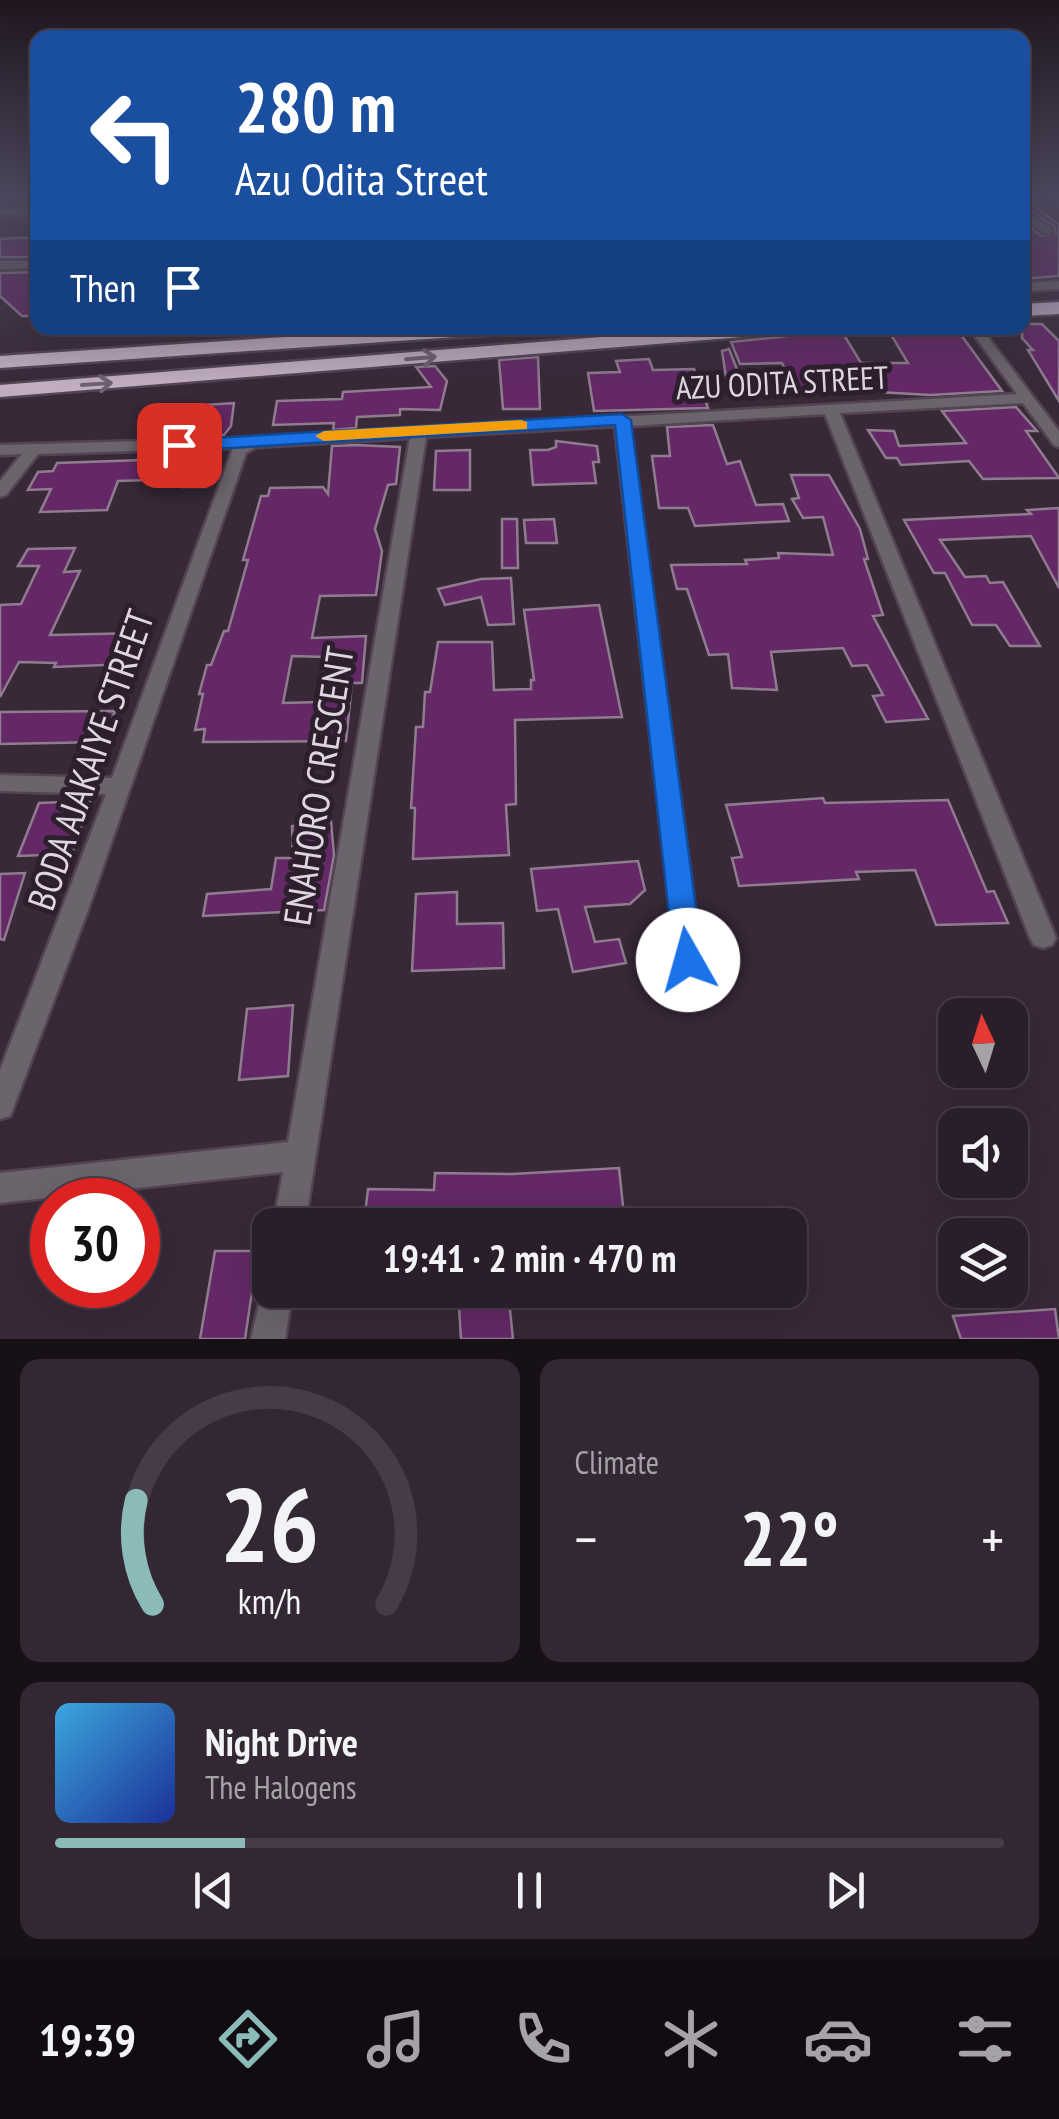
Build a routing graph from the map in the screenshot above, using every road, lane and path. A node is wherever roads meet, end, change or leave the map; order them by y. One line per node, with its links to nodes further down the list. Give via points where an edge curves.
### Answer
1 (30, 264): 2 (street)
2 (0, 265)
3 (1059, 288): 4 (highway)
4 (1030, 290)
5 (1059, 308): 6 (highway)
6 (1030, 310)
7 (397, 335): 10 (highway)
8 (693, 335): 11 (highway, one-way to 8)
9 (980, 335): 12 (street)
10 (0, 362)
11 (0, 391)
12 (1033, 404): 13 (street, AZU ODITA STREET); 14 (street, AZU ODITA STREET); 17 (street)
13 (831, 410): 15 (street, AZU ODITA STREET); 24 (street)
14 (1059, 410)
15 (622, 420): 16 (street, AZU ODITA STREET); 25 (street)
16 (419, 431): 18 (street, AZU ODITA STREET); 27 (street, ENAHORO CRESCENT)
17 (1059, 442)
18 (252, 443): 20 (street, AZU ODITA STREET); 23 (street, BODA AJAKAIYE STREET, via 239,451)
19 (0, 450): 20 (street, AZU ODITA STREET)
20 (33, 450): 21 (street)
21 (0, 492)
22 (0, 783): 23 (street)
23 (118, 786): 26 (street, BODA AJAKAIYE STREET)
24 (1044, 938)
25 (688, 960)
26 (0, 1106)
27 (302, 1155): 28 (street); 29 (street, ENAHORO CRESCENT)
28 (0, 1188)
29 (292, 1208)
30 (274, 1308): 31 (street)
31 (268, 1339)

